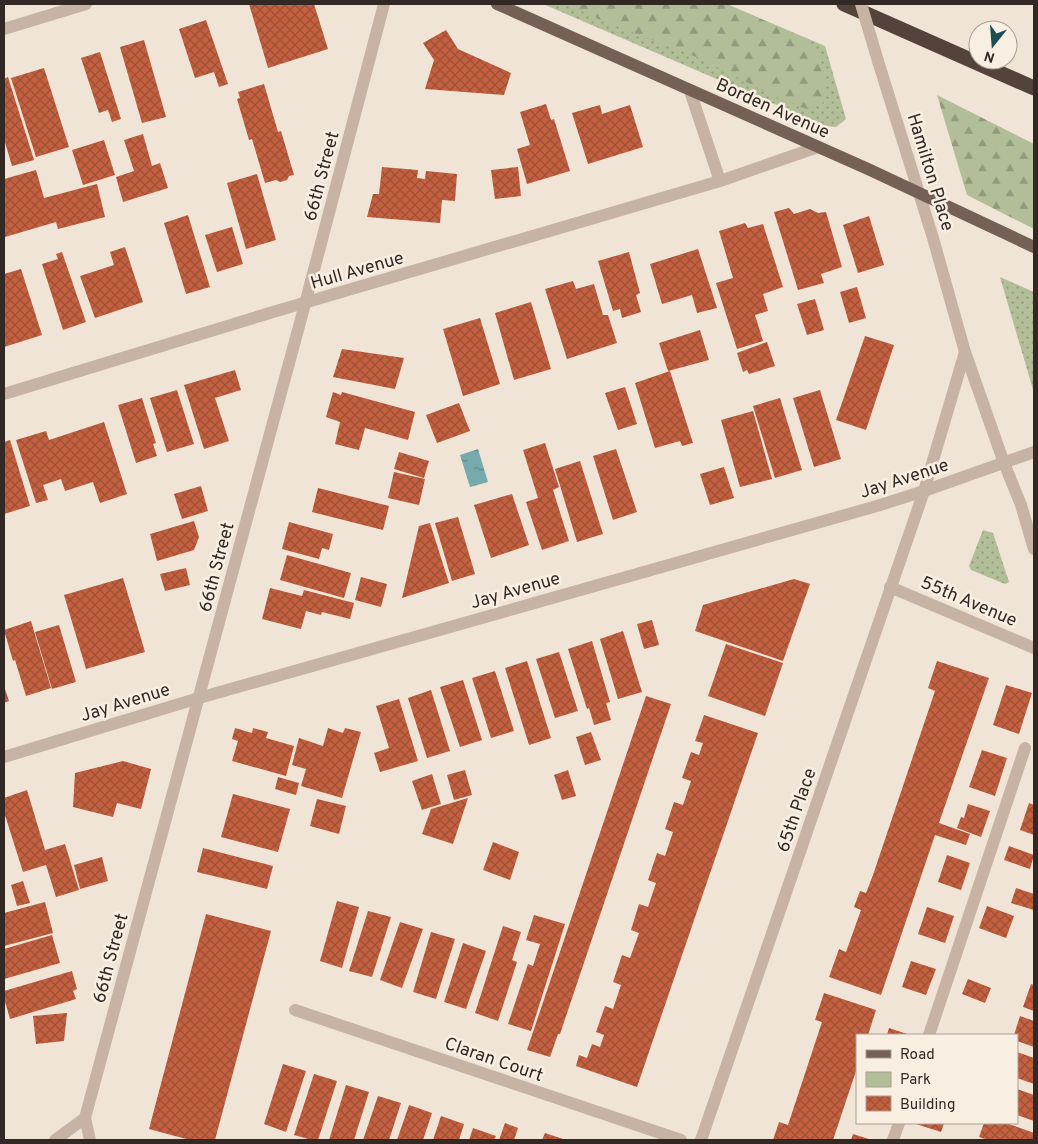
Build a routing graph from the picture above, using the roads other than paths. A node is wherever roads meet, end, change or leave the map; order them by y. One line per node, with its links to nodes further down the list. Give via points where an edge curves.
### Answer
1 (86, 4): 6 (street)
2 (384, 4): 13 (street, 66th Street)
3 (497, 4): 8 (main road, Borden Avenue)
4 (844, 4): 7 (highway)
5 (861, 4): 11 (street, Hamilton Place, bridge)
6 (4, 29)
7 (1034, 88)
8 (690, 90): 9 (main road, Borden Avenue); 10 (street)
9 (818, 147): 10 (street, Hull Avenue); 11 (main road, Borden Avenue)
10 (720, 181): 13 (street, Hull Avenue)
11 (919, 193): 12 (main road, Borden Avenue); 14 (street, Hamilton Place)
12 (1034, 247)
13 (305, 304): 15 (street, Hull Avenue); 22 (street, 66th Street)
14 (965, 352): 17 (street, Hamilton Place); 18 (street)
15 (4, 394)
16 (1034, 452): 17 (street, Jay Avenue)
17 (1004, 463): 18 (street, Jay Avenue); 19 (street, Hamilton Place, via 1022,505)
18 (924, 491): 20 (street, 65th Place); 22 (street, Jay Avenue)
19 (1034, 549)
20 (890, 587): 21 (street, 55th Avenue); 32 (street, 65th Place)
21 (1034, 648)
22 (198, 698): 24 (street, Jay Avenue); 27 (street, 66th Street)
23 (1025, 748): 26 (street)
24 (4, 757)
25 (295, 1010): 31 (street, Claran Court)
26 (929, 1034)
27 (85, 1118): 29 (street); 30 (street, 66th Street)
28 (899, 1124): 33 (street)
29 (55, 1140)
30 (90, 1140)
31 (681, 1140)
32 (701, 1140)
33 (893, 1140)

